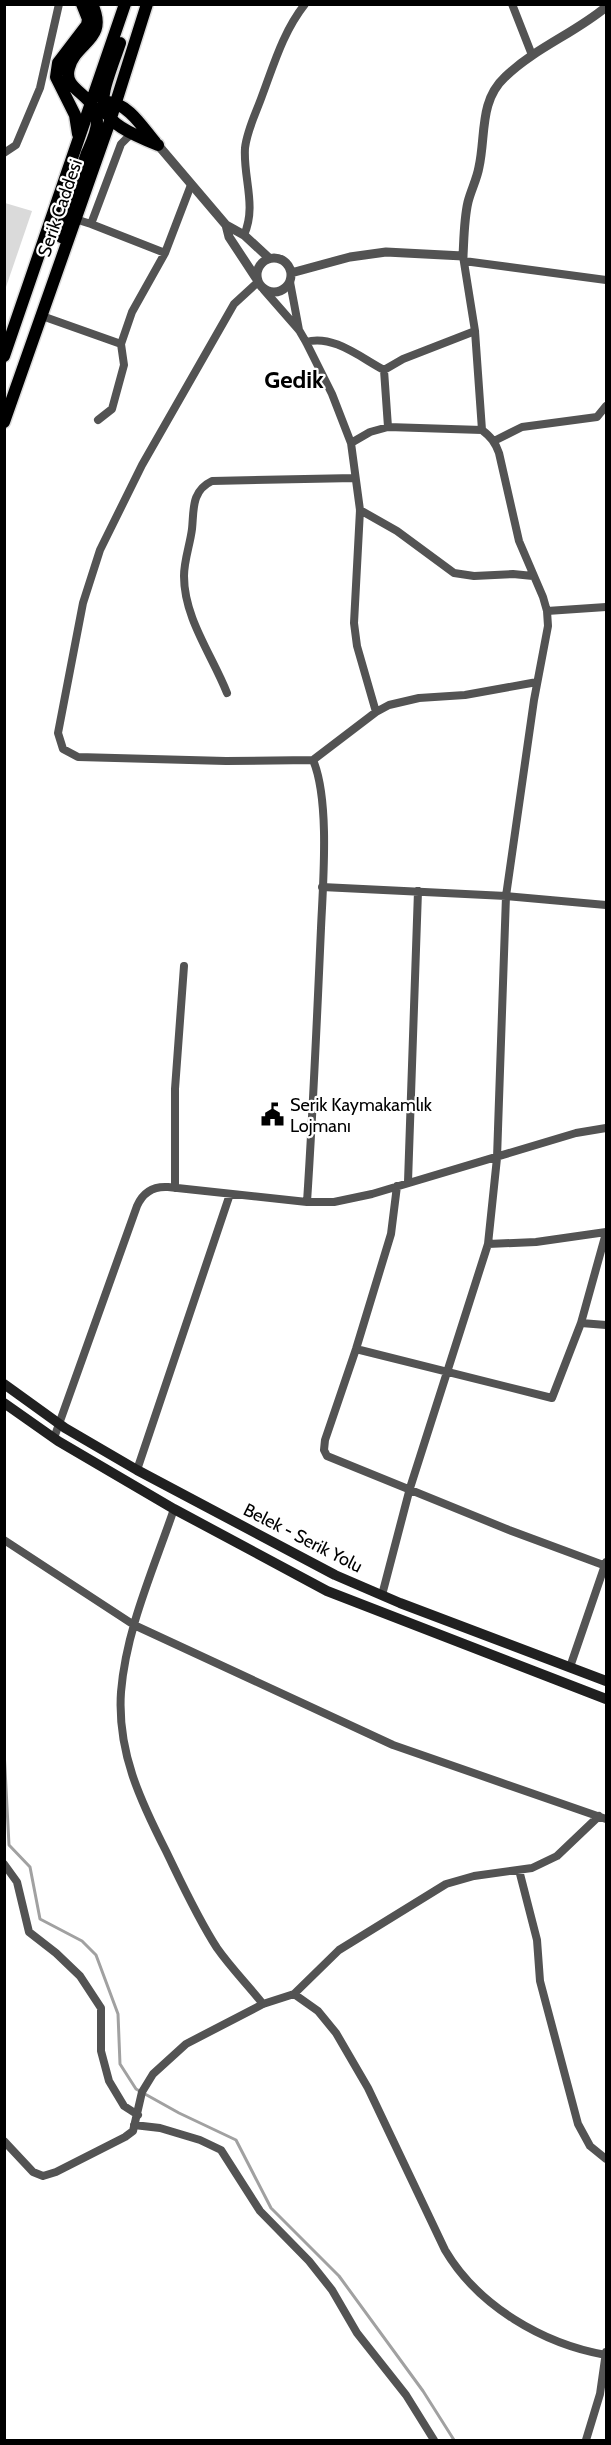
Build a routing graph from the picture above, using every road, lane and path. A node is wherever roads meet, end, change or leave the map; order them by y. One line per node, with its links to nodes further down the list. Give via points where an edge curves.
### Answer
1 (59, 4): 19 (street, via 40,88 16,145)
2 (82, 4): 12 (highway, via 87,25 58,63 56,77)
3 (93, 4): 14 (highway, via 97,27 69,66 68,78)
4 (125, 4): 14 (highway, Serik Caddesi)
5 (132, 4): 14 (highway, via 102,96)
6 (147, 4): 11 (highway, Serik Caddesi)
7 (305, 4): 24 (street, via 286,33 248,134 245,159 251,208)
8 (512, 4): 10 (street)
9 (606, 7): 10 (street)
10 (532, 55): 27 (street, via 504,78 489,100 480,166 466,213)
11 (125, 71): 13 (highway, Serik Caddesi); 18 (highway, via 127,102)
12 (66, 98): 14 (highway, via 77,109); 17 (highway, via 75,115)
13 (115, 102): 14 (highway); 15 (highway, Serik Caddesi); 18 (highway)
14 (94, 108): 15 (highway); 17 (highway, Serik Caddesi); 28 (highway, via 95,132 62,234)
15 (110, 121): 16 (highway); 21 (highway, Serik Caddesi)
16 (131, 134): 18 (highway); 22 (street, via 121,144)
17 (79, 138): 37 (highway, Serik Caddesi)
18 (158, 145): 20 (street)
19 (4, 153)
20 (191, 185): 23 (street); 25 (street)
21 (75, 219): 22 (street); 28 (highway, Serik Caddesi)
22 (91, 224): 25 (street)
23 (226, 225): 24 (street); 31 (street, via 229,237)
24 (244, 234): 26 (street)
25 (165, 253): 36 (street, via 132,312)
26 (269, 258): 29 (street, via 283,260); 31 (street, via 258,268)
27 (464, 259): 29 (street, via 386,252 350,257); 30 (street); 34 (street)
28 (59, 262): 32 (highway, Serik Caddesi)
29 (290, 278): 31 (street, via 279,292); 33 (street)
30 (606, 280)
31 (260, 283): 33 (street); 54 (street, via 234,304 142,465 100,550 83,603 57,733 63,749 78,757)
32 (42, 316): 36 (street); 41 (highway, Serik Caddesi)
33 (299, 330): 35 (street)
34 (475, 331): 38 (street); 43 (street)
35 (306, 342): 38 (street, via 331,341); 45 (street)
36 (121, 344): 40 (street, via 124,365 118,391 111,409)
37 (4, 356)
38 (384, 370): 42 (street)
39 (606, 406): 44 (street, via 597,417 522,427)
40 (98, 420)
41 (4, 422)
42 (388, 427): 43 (street); 45 (street)
43 (482, 430): 44 (street)
44 (494, 441): 48 (street, via 519,541)
45 (351, 443): 46 (street)
46 (355, 478): 47 (street); 52 (street, via 212,482 196,495 185,561 185,588 195,625)
47 (360, 510): 48 (street, via 397,531 454,573); 53 (street, via 354,622)
48 (533, 576): 50 (street)
49 (606, 607): 50 (street)
50 (548, 611): 51 (street)
51 (537, 682): 53 (street, via 465,695 411,699); 57 (street)
52 (227, 693)
53 (376, 712): 54 (street)
54 (314, 760): 55 (street, via 322,796)
55 (322, 887): 56 (street); 66 (street)
56 (417, 891): 57 (street); 62 (street)
57 (506, 896): 58 (street); 61 (street)
58 (606, 905)
59 (184, 966): 64 (street, via 176,1089)
60 (606, 1128): 61 (street, via 576,1133)
61 (497, 1158): 62 (street); 68 (street)
62 (408, 1182): 63 (street)
63 (397, 1186): 66 (street, via 334,1202); 71 (street, via 391,1234)
64 (175, 1188): 65 (street); 75 (street, via 154,1188 140,1200)
65 (230, 1194): 66 (street); 77 (street)
66 (307, 1202)
67 (606, 1233): 68 (street); 69 (street)
68 (488, 1244): 72 (street)
69 (580, 1323): 70 (street); 72 (street, via 552,1398)
70 (606, 1325)
71 (356, 1349): 72 (street); 78 (street, via 324,1450 327,1456)
72 (448, 1372): 78 (street)
73 (4, 1384): 75 (main road, Belek - Serik Yolu)
74 (4, 1402): 76 (main road, Belek - Serik Yolu)
75 (59, 1424): 76 (street); 77 (main road, Belek - Serik Yolu)
76 (54, 1438): 79 (main road, Belek - Serik Yolu)
77 (137, 1470): 82 (main road, Belek - Serik Yolu)
78 (410, 1488): 81 (street, via 509,1530); 82 (street)
79 (174, 1509): 83 (street); 86 (main road, Belek - Serik Yolu, via 327,1591)
80 (4, 1540): 83 (street)
81 (606, 1564): 84 (street)
82 (382, 1596): 84 (main road, Belek - Serik Yolu)
83 (134, 1625): 87 (street, via 393,1745); 91 (street, via 121,1694 128,1767 139,1798 195,1910 217,1948)
84 (570, 1667): 85 (main road, Belek - Serik Yolu)
85 (606, 1681)
86 (606, 1698)
87 (603, 1818): 89 (street, via 557,1856)
88 (4, 1864): 92 (street, via 17,1882 29,1932 80,1976 101,2008 101,2051 109,2081 124,2106)
89 (519, 1870): 90 (street, via 458,1880 432,1892 339,1950); 95 (street, via 537,1940 540,1981 578,2124 590,2146)
90 (294, 1994): 91 (street); 96 (street, via 318,2011 336,2033 368,2088 458,2270 478,2292 522,2324 568,2345)
91 (264, 2004): 92 (street, via 186,2044 153,2074 142,2092)
92 (138, 2115): 93 (street)
93 (134, 2126): 94 (street, via 125,2137 43,2175 33,2172); 97 (street, via 160,2128 221,2150 260,2211 332,2290 357,2333 406,2395)
94 (4, 2141)
95 (606, 2159)
96 (606, 2354): 98 (street, via 600,2394)
97 (434, 2440)
98 (586, 2440)

